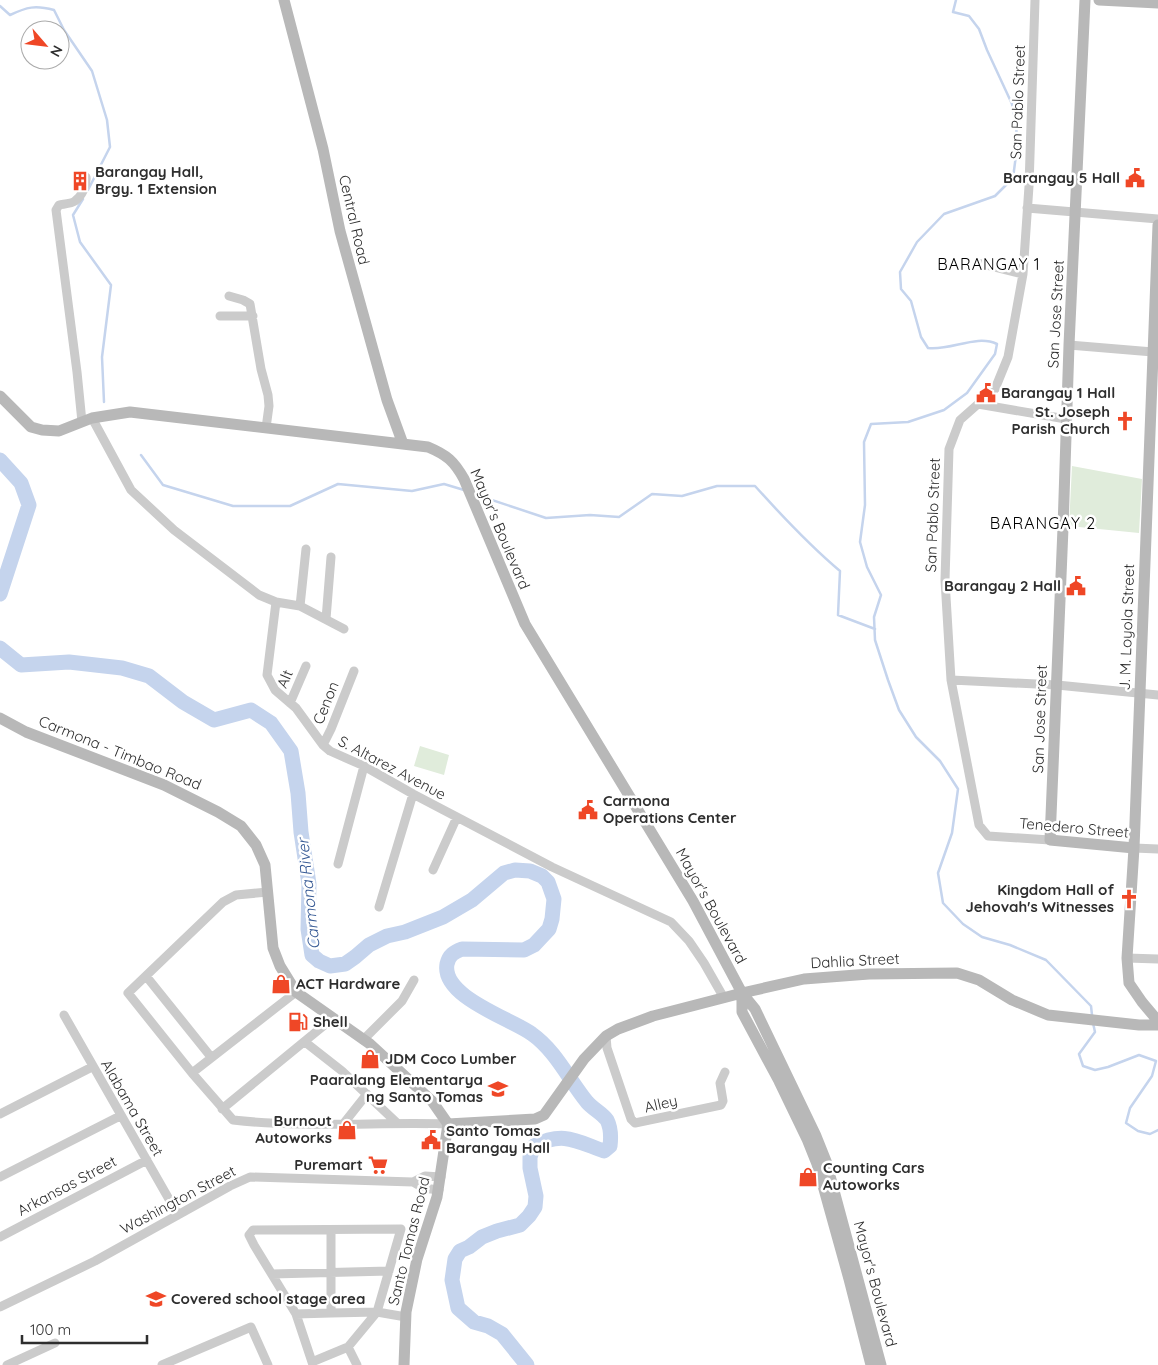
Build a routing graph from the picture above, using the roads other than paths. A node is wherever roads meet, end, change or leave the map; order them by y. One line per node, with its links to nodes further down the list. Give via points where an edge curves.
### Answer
1 (284, 0): 23 (main road, Central Road, via 323,148 345,250 387,400)
2 (1035, 0): 7 (street, San Pablo Street)
3 (1086, 0): 8 (main road, San Jose Street)
4 (1099, 0): 5 (main road)
5 (1158, 3)
6 (86, 176): 21 (street, via 85,188 74,202 59,205 56,210 77,372)
7 (1027, 208): 8 (street); 12 (street, San Pablo Street)
8 (1076, 212): 9 (street); 16 (main road, San Jose Street)
9 (1158, 219)
10 (1158, 225): 17 (main road, J. M. Loyola Street)
11 (978, 262): 12 (street)
12 (1023, 274): 19 (street, San Pablo Street, via 1008,358 995,389)
13 (229, 296): 15 (street, via 250,304)
14 (220, 316): 15 (street)
15 (253, 316): 22 (street, via 259,362 268,395)
16 (1069, 345): 17 (street); 20 (main road, San Jose Street)
17 (1153, 352): 24 (main road, J. M. Loyola Street)
18 (0, 396): 21 (main road, Mayor's Boulevard, via 31,427 59,431)
19 (978, 404): 20 (street); 33 (street, San Pablo Street, via 960,420 949,449 945,580)
20 (1066, 419): 34 (main road, San Jose Street)
21 (87, 420): 22 (main road, Mayor's Boulevard, via 130,412); 27 (street, via 131,490 174,530 260,595)
22 (266, 428): 23 (main road, Mayor's Boulevard)
23 (403, 444): 56 (main road, Mayor's Boulevard, via 428,447 456,465 525,624 693,901)
24 (1153, 468): 35 (main road, J. M. Loyola Street)
25 (306, 550): 28 (street)
26 (331, 557): 29 (street)
27 (276, 602): 28 (street); 37 (street, S. Altarez Avenue, via 267,675 275,690)
28 (300, 606): 29 (street)
29 (326, 619): 30 (street)
30 (344, 629)
31 (306, 666): 37 (street, Alt)
32 (354, 671): 39 (street, Cenon)
33 (951, 680): 34 (street); 43 (street, San Pablo Street, via 979,826)
34 (1057, 685): 35 (street); 44 (main road, San Jose Street)
35 (1140, 693): 36 (street); 45 (main road, J. M. Loyola Street)
36 (1158, 695)
37 (290, 703): 39 (street, S. Altarez Avenue)
38 (0, 718): 49 (main road, Carmona - Timbao Road, via 26,732 164,785 241,826 265,864)
39 (323, 745): 40 (street, S. Altarez Avenue)
40 (364, 766): 41 (street, S. Altarez Avenue); 47 (street)
41 (413, 794): 42 (street, S. Altarez Avenue); 50 (street)
42 (456, 817): 48 (street); 57 (street, S. Altarez Avenue, via 552,867 671,922 689,941)
43 (988, 836): 44 (street, Tenedero Street)
44 (1050, 840): 45 (main road, Tenedero Street)
45 (1134, 848): 46 (street, Tenedero Street); 51 (main road, J. M. Loyola Street)
46 (1158, 849)
47 (338, 864)
48 (433, 870)
49 (268, 892): 53 (street, via 236,895 224,902); 55 (main road, Carmona - Timbao Road, via 273,948)
50 (380, 907)
51 (1127, 958): 52 (street); 60 (main road, J. M. Loyola Street, via 1129,983)
52 (1158, 959)
53 (146, 976): 65 (street); 67 (street, via 128,993)
54 (414, 980): 63 (street, via 402,1001)
55 (296, 992): 59 (main road, Carmona - Timbao Road); 65 (street)
56 (742, 993): 57 (main road, Dahlia Street); 61 (main road, Dahlia Street, via 804,979 869,974 957,974 979,980 1012,1000 1048,1015); 101 (main road, Mayor's Boulevard, via 742,1012 779,1081 817,1164); 102 (main road, Mayor's Boulevard, via 755,1009 826,1160)
57 (724, 998): 62 (main road, Dahlia Street, via 653,1016)
58 (64, 1015): 66 (street, Alabama Street)
59 (333, 1018): 63 (main road, Carmona - Timbao Road); 64 (street)
60 (1158, 1021)
61 (1158, 1025)
62 (606, 1036): 68 (street, Alley, via 607,1048 635,1123 721,1104 720,1083); 75 (main road, Dahlia Street, via 584,1059 544,1115 535,1119)
63 (363, 1040): 75 (main road, Carmona - Timbao Road, via 432,1101)
64 (304, 1042): 69 (street); 70 (street)
65 (211, 1057): 67 (street)
66 (92, 1067): 71 (street); 72 (street, Alabama Street)
67 (192, 1072): 70 (street)
68 (725, 1072)
69 (367, 1094): 73 (street); 74 (street)
70 (222, 1109): 74 (street, via 233,1120)
71 (0, 1114)
72 (120, 1116): 76 (street, Alabama Street); 78 (street)
73 (396, 1122): 74 (street); 75 (street)
74 (344, 1123)
75 (448, 1124): 77 (main road, Santo Tomas Road)
76 (146, 1160): 81 (street, Alabama Street); 83 (street, Arkansas Street)
77 (441, 1176): 79 (street, Washington Street, via 425,1176); 80 (main road, Santo Tomas Road)
78 (0, 1177)
79 (413, 1182): 80 (street, Washington Street, via 423,1188); 81 (street, Washington Street, via 250,1177)
80 (439, 1190): 91 (main road, Santo Tomas Road, via 417,1259)
81 (178, 1215): 87 (street, Washington Street, via 95,1261)
82 (331, 1230): 84 (street, via 401,1229); 85 (street); 86 (street, via 253,1230 250,1235)
83 (0, 1236)
84 (389, 1271): 85 (street); 88 (street)
85 (331, 1272): 86 (street); 89 (street)
86 (272, 1274): 90 (street)
87 (1, 1305)
88 (377, 1312): 89 (street); 91 (street); 93 (street)
89 (331, 1313): 90 (street)
90 (296, 1314): 96 (street)
91 (406, 1317): 100 (main road, Santo Tomas Road)
92 (55, 1343): 94 (street)
93 (348, 1347): 96 (street); 99 (street)
94 (26, 1362): 97 (street)
95 (267, 1364): 98 (street, via 251,1327)
96 (313, 1364)
97 (7, 1365)
98 (162, 1365)
99 (357, 1365)
100 (404, 1365)
101 (871, 1365)
102 (880, 1365)

